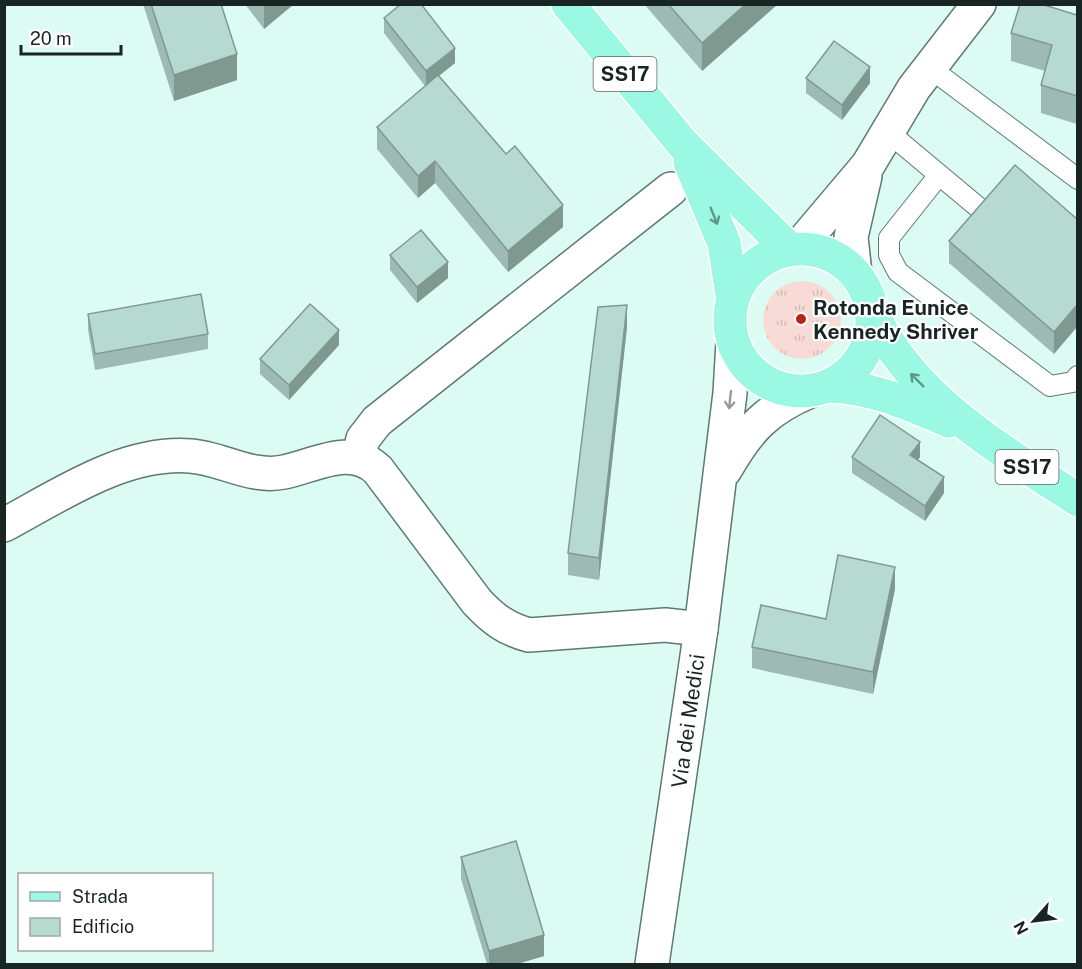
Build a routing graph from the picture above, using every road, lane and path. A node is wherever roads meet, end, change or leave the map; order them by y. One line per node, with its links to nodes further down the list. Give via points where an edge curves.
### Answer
1 (568, 4): 5 (main road, SS17)
2 (979, 4): 3 (street)
3 (930, 68): 4 (street); 8 (lane)
4 (888, 132): 6 (street); 7 (lane)
5 (682, 143): 11 (main road, SS17); 13 (main road, SS17, one-way to 13, via 719,228)
6 (868, 165): 11 (street); 12 (street, via 851,237)
7 (939, 175): 10 (lane); 16 (lane, via 890,238 889,255 898,272 1050,386 1073,382)
8 (1077, 179)
9 (671, 189): 19 (street, via 377,421 363,439)
10 (979, 208)
11 (793, 249): 12 (main road, SS17, via 828,254); 13 (main road, SS17, via 772,254 751,269)
12 (855, 273): 14 (main road, SS17, via 865,288)
13 (733, 300): 15 (main road, SS17)
14 (872, 313): 17 (main road, SS17, via 872,331 862,357 844,378); 18 (main road, SS17, one-way to 14, via 906,369)
15 (733, 342): 17 (main road, SS17, via 742,360 763,380 790,391); 20 (street, Via dei Medici, one-way to 20)
16 (1077, 376)
17 (819, 388): 18 (main road, SS17, via 865,389); 20 (street, Via dei Medici, via 790,399 759,421)
18 (976, 433): 21 (main road, SS17)
19 (358, 458): 22 (street, via 335,458 268,474 191,456 168,456 91,479); 23 (street, via 378,470 477,602 510,630 529,635 665,625)
20 (721, 477): 23 (street, Via dei Medici)
21 (1077, 500)
22 (4, 525)
23 (701, 629): 24 (street, Via dei Medici)
24 (652, 964)

